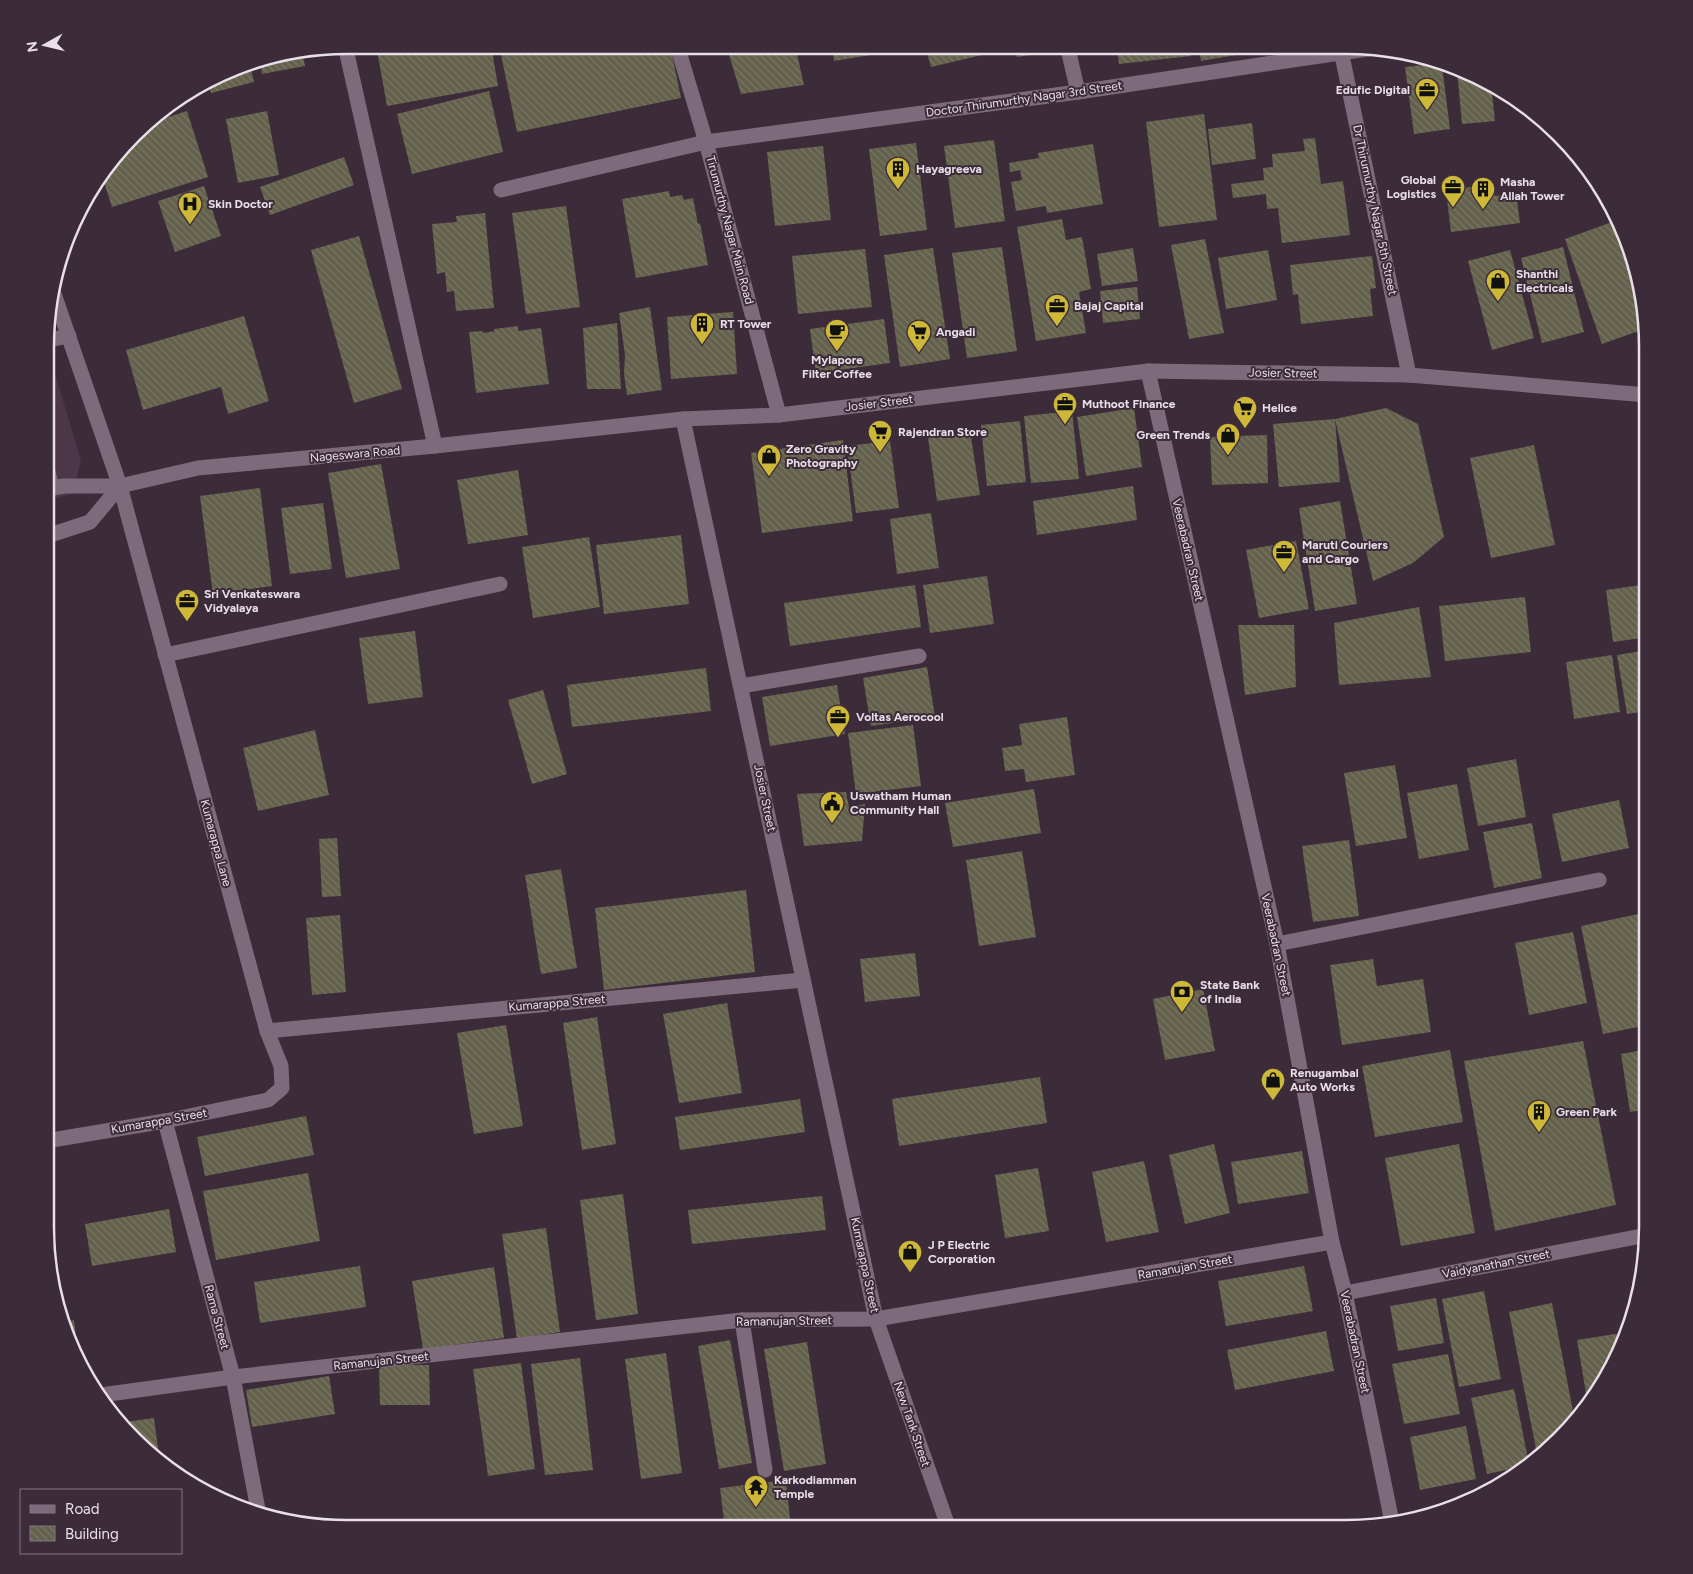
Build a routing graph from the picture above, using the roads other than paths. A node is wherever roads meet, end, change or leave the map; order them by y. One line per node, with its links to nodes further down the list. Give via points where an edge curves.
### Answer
1 (347, 54): 17 (street)
2 (680, 54): 7 (street, Tirumurthy Nagar Main Road)
3 (1069, 54): 6 (street)
4 (1305, 54): 6 (street, Doctor Thirumurthy Nagar 3rd Street)
5 (1342, 54): 13 (street, Dr Thirumurthy Nagar 5th Street)
6 (1078, 92): 7 (street, Doctor Thirumurthy Nagar 3rd Street)
7 (706, 142): 8 (street, Doctor Thirumurthy Nagar 3rd Street); 15 (street, Tirumurthy Nagar Main Road)
8 (501, 190)
9 (57, 302): 10 (street, Kumarappa Lane)
10 (69, 336): 11 (street); 18 (street, Kumarappa Lane)
11 (54, 339)
12 (1148, 371): 13 (street, Josier Street); 15 (street, Josier Street); 26 (street, Veerabadran Street)
13 (1409, 375): 14 (street, Josier Street)
14 (1639, 394)
15 (779, 415): 16 (street, Josier Street)
16 (683, 419): 17 (street, Nageswara Road); 24 (street, Josier Street)
17 (435, 446): 18 (street, Nageswara Road, via 198,468)
18 (120, 486): 19 (street, Nageswara Road); 20 (street, via 90,522); 22 (street, Kumarappa Lane)
19 (54, 487)
20 (54, 534)
21 (500, 584): 22 (street)
22 (165, 655): 28 (street, Kumarappa Lane)
23 (919, 656): 24 (street)
24 (741, 686): 27 (street, Josier Street)
25 (1599, 880): 26 (street)
26 (1277, 944): 32 (street, Veerabadran Street)
27 (803, 980): 28 (street, Kumarappa Street); 34 (street, Kumarappa Street)
28 (267, 1031): 29 (street, Kumarappa Street, via 281,1066 282,1088 268,1100)
29 (165, 1121): 30 (street, Kumarappa Street); 36 (street, Rama Street)
30 (54, 1140)
31 (1639, 1237): 33 (street, Vaidyanathan Street)
32 (1332, 1242): 33 (street, Veerabadran Street); 34 (street, Ramanujan Street)
33 (1345, 1293): 40 (street, Veerabadran Street)
34 (876, 1319): 35 (street, Ramanujan Street); 41 (street, New Tank Street)
35 (742, 1320): 36 (street, Ramanujan Street); 38 (street)
36 (233, 1377): 37 (street, Ramanujan Street); 39 (street, Rama Street)
37 (106, 1394)
38 (764, 1470)
39 (257, 1506)
40 (1391, 1517)
41 (946, 1520)

